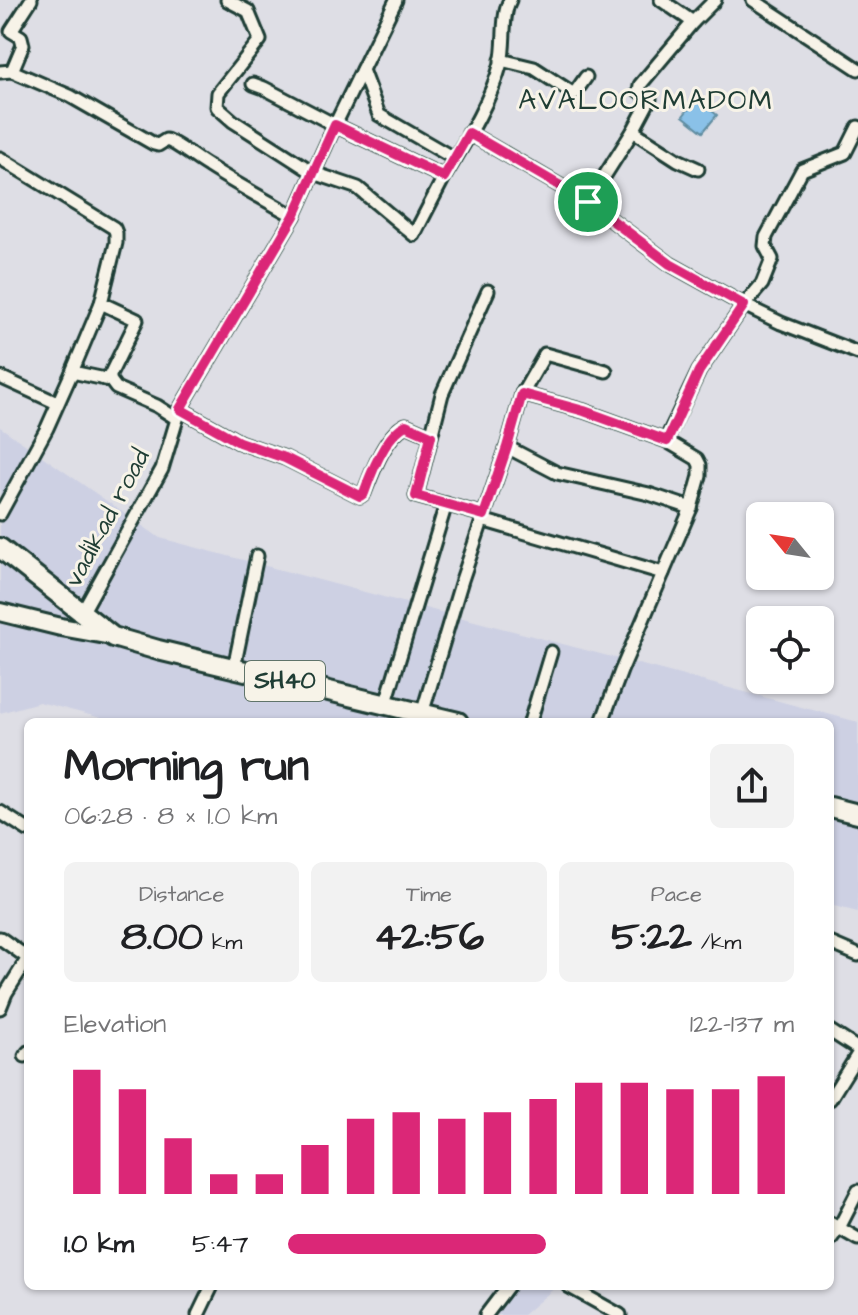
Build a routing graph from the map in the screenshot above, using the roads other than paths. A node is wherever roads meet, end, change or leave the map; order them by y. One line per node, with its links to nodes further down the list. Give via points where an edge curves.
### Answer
1 (31, 0): 12 (street, via 11,31 23,45)
2 (227, 0): 22 (street, via 248,11 260,40 218,93 217,107)
3 (396, 0): 11 (street, vadikad road)
4 (661, 0): 8 (street)
5 (715, 0): 8 (street)
6 (753, 0): 10 (street)
7 (504, 2): 9 (street)
8 (693, 22): 17 (street, via 640,85 639,91 650,99)
9 (501, 60): 13 (street, via 534,68 574,94); 18 (street)
10 (858, 69)
11 (362, 70): 15 (street, vadikad road); 20 (street, via 379,115)
12 (6, 72): 25 (street, via 70,96 154,144 171,141)
13 (586, 77)
14 (253, 84): 15 (street)
15 (335, 125): 22 (street, vadikad road); 23 (street)
16 (858, 127): 28 (street, via 845,153 802,170 766,237 772,259 762,284)
17 (633, 131): 21 (street); 24 (street)
18 (469, 133): 20 (street); 24 (street)
19 (0, 158): 27 (street, via 114,228 116,243)
20 (455, 159): 23 (street)
21 (698, 169)
22 (314, 173): 23 (street, via 358,188 414,235); 25 (street, vadikad road)
23 (444, 177)
24 (588, 202): 28 (street, via 670,264)
25 (294, 216): 36 (street, vadikad road)
26 (488, 291): 37 (street, via 446,384)
27 (101, 303): 31 (street); 33 (street, via 137,320)
28 (744, 305): 29 (street); 38 (street, via 699,371)
29 (858, 353)
30 (606, 371): 34 (street, via 545,354)
31 (72, 372): 33 (street); 35 (street)
32 (0, 378): 35 (street)
33 (110, 380): 36 (street, via 116,388)
34 (522, 394): 38 (street); 39 (street)
35 (57, 403): 42 (street)
36 (179, 414): 37 (street, via 360,496 399,428 406,425); 48 (street, vadikad road, via 162,469)
37 (431, 436): 40 (street, via 416,496)
38 (667, 441): 41 (street, via 698,461 700,476)
39 (507, 447): 41 (street, via 557,473); 43 (street)
40 (446, 504): 43 (street); 52 (street)
41 (691, 508): 46 (street)
42 (0, 514)
43 (483, 517): 46 (street); 53 (street)
44 (0, 548): 48 (main road, SH40)
45 (257, 556): 51 (street)
46 (663, 573): 56 (street)
47 (0, 612): 49 (main road)
48 (82, 613): 49 (main road, SH40)
49 (113, 637): 51 (main road, SH40)
50 (551, 652): 55 (street)
51 (234, 668): 52 (main road, SH40)
52 (385, 706): 53 (main road, SH40)
53 (422, 714): 54 (main road, SH40)
54 (440, 718)
55 (531, 718)
56 (604, 718)
57 (834, 808): 59 (main road)
58 (0, 812): 60 (street)
59 (858, 814)
60 (24, 827)
61 (0, 938): 63 (street)
62 (834, 945): 64 (street)
63 (24, 955)
64 (858, 955)
65 (24, 964): 66 (street)
66 (0, 1008)
67 (834, 1034): 68 (street)
68 (858, 1051): 69 (street)
69 (834, 1092)
70 (858, 1191): 71 (street)
71 (835, 1226): 72 (street)
72 (858, 1239)
73 (210, 1290): 76 (street)
74 (505, 1290): 77 (street)
75 (575, 1290): 78 (street)
76 (198, 1315)
77 (486, 1315)
78 (620, 1315)

